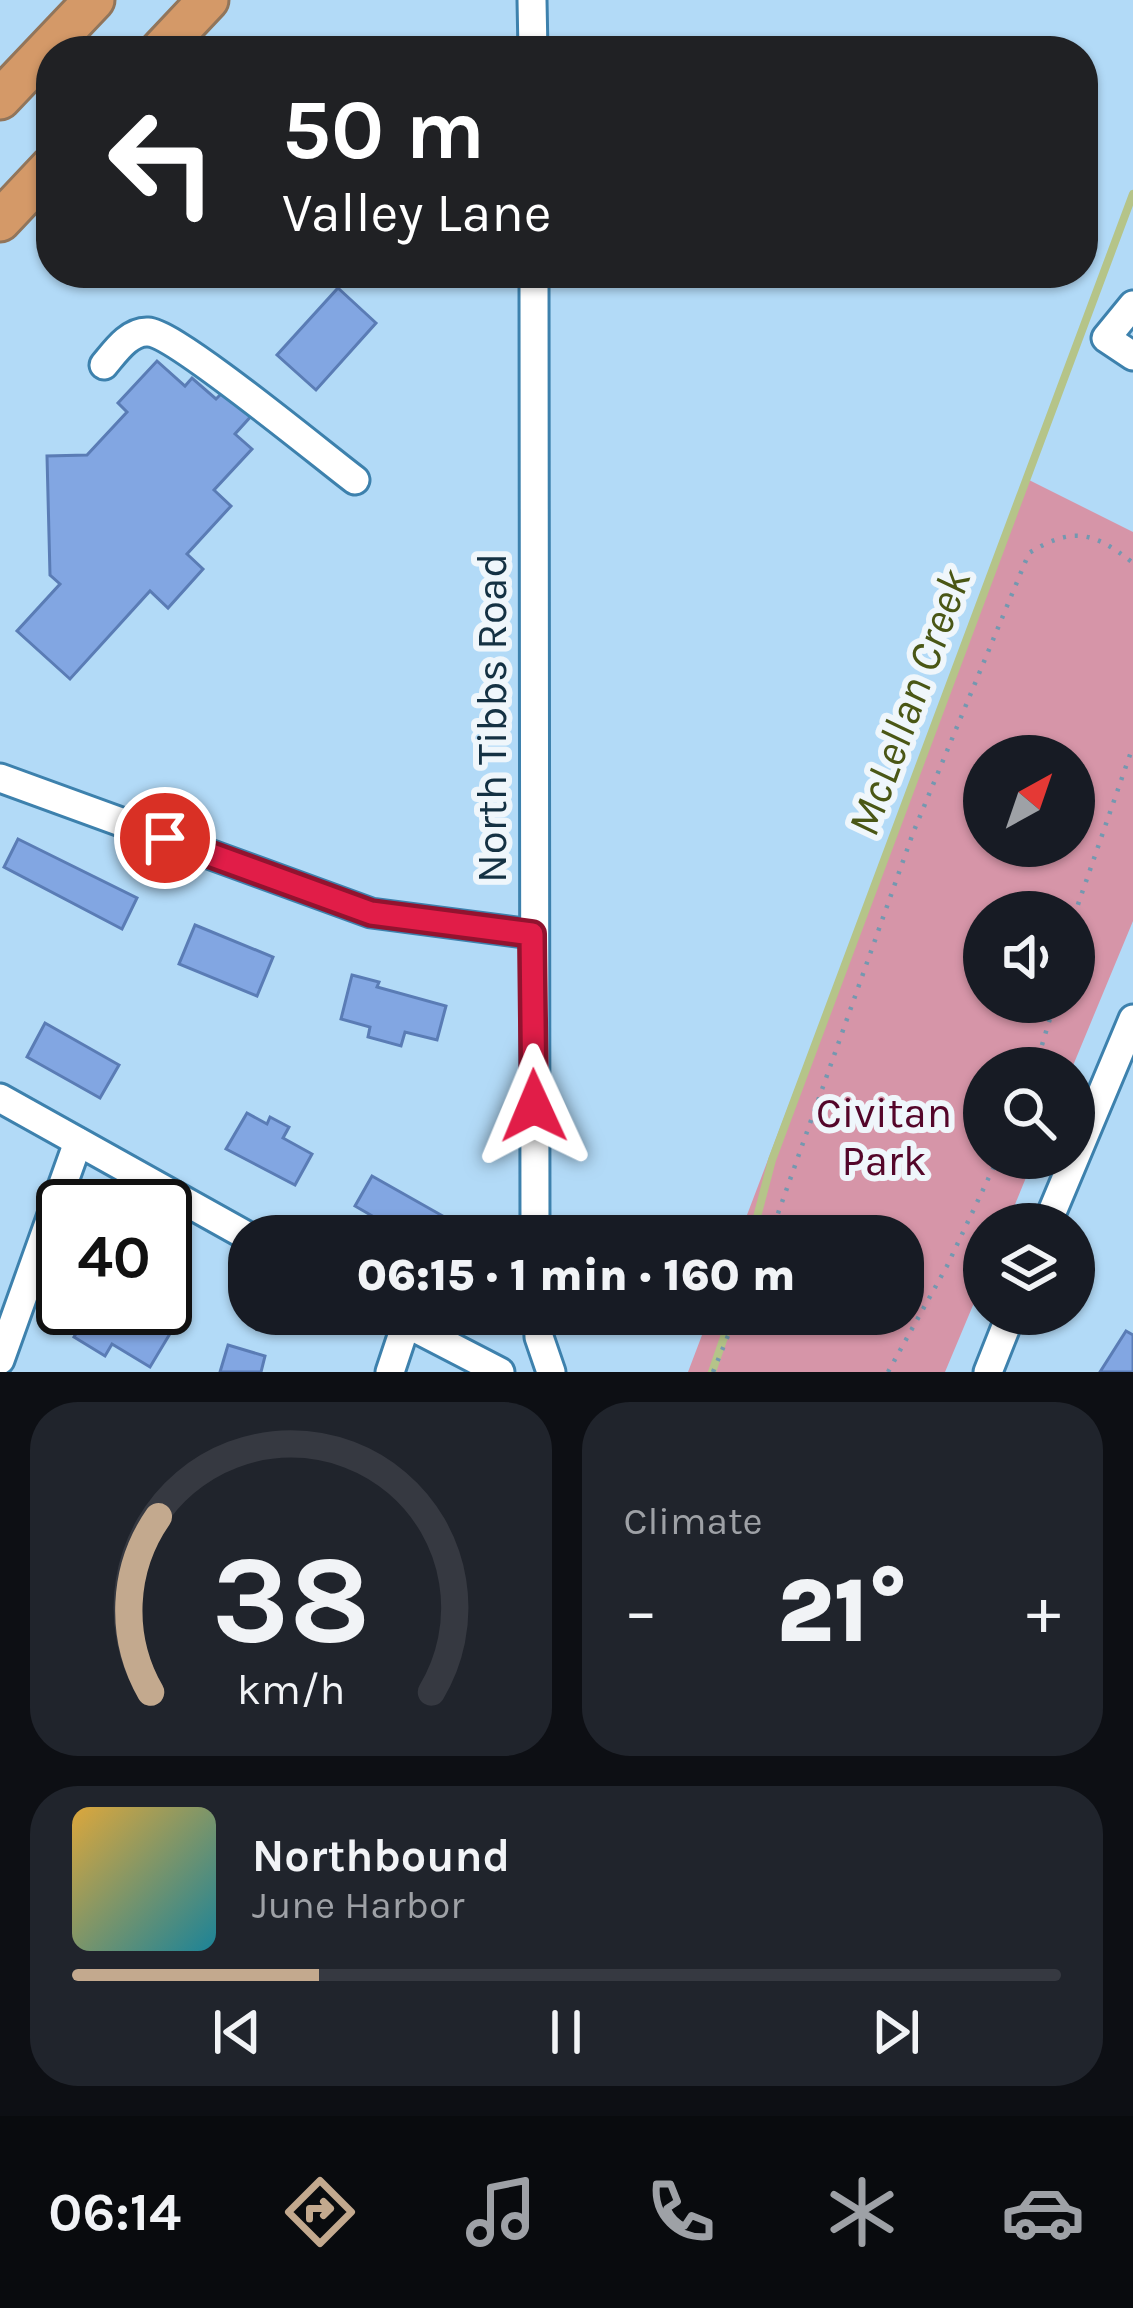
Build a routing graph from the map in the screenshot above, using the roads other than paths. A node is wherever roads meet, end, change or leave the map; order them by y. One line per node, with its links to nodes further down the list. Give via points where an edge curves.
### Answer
1 (94, 0): 4 (highway)
2 (208, 0): 5 (highway)
3 (532, 0): 6 (street)
4 (60, 36)
5 (174, 36)
6 (532, 36)
7 (36, 61): 8 (highway)
8 (0, 99)
9 (36, 182): 10 (highway)
10 (0, 221)
11 (534, 288): 17 (street, North Tibbs Road)
12 (1133, 305): 13 (street, via 1106,338)
13 (1133, 356)
14 (104, 365): 15 (street, via 130,338 154,332)
15 (355, 480)
16 (0, 778): 17 (street, via 371,913)
17 (532, 934): 22 (street, North Tibbs Road)
18 (1133, 1019): 21 (street)
19 (0, 1098): 20 (street)
20 (78, 1142): 23 (street); 28 (street)
21 (1056, 1203)
22 (535, 1215)
23 (228, 1225)
24 (395, 1335): 29 (street)
25 (428, 1335): 30 (street)
26 (539, 1335): 31 (street)
27 (1003, 1335): 32 (street)
28 (0, 1360)
29 (390, 1372)
30 (500, 1372)
31 (550, 1372)
32 (988, 1372)

